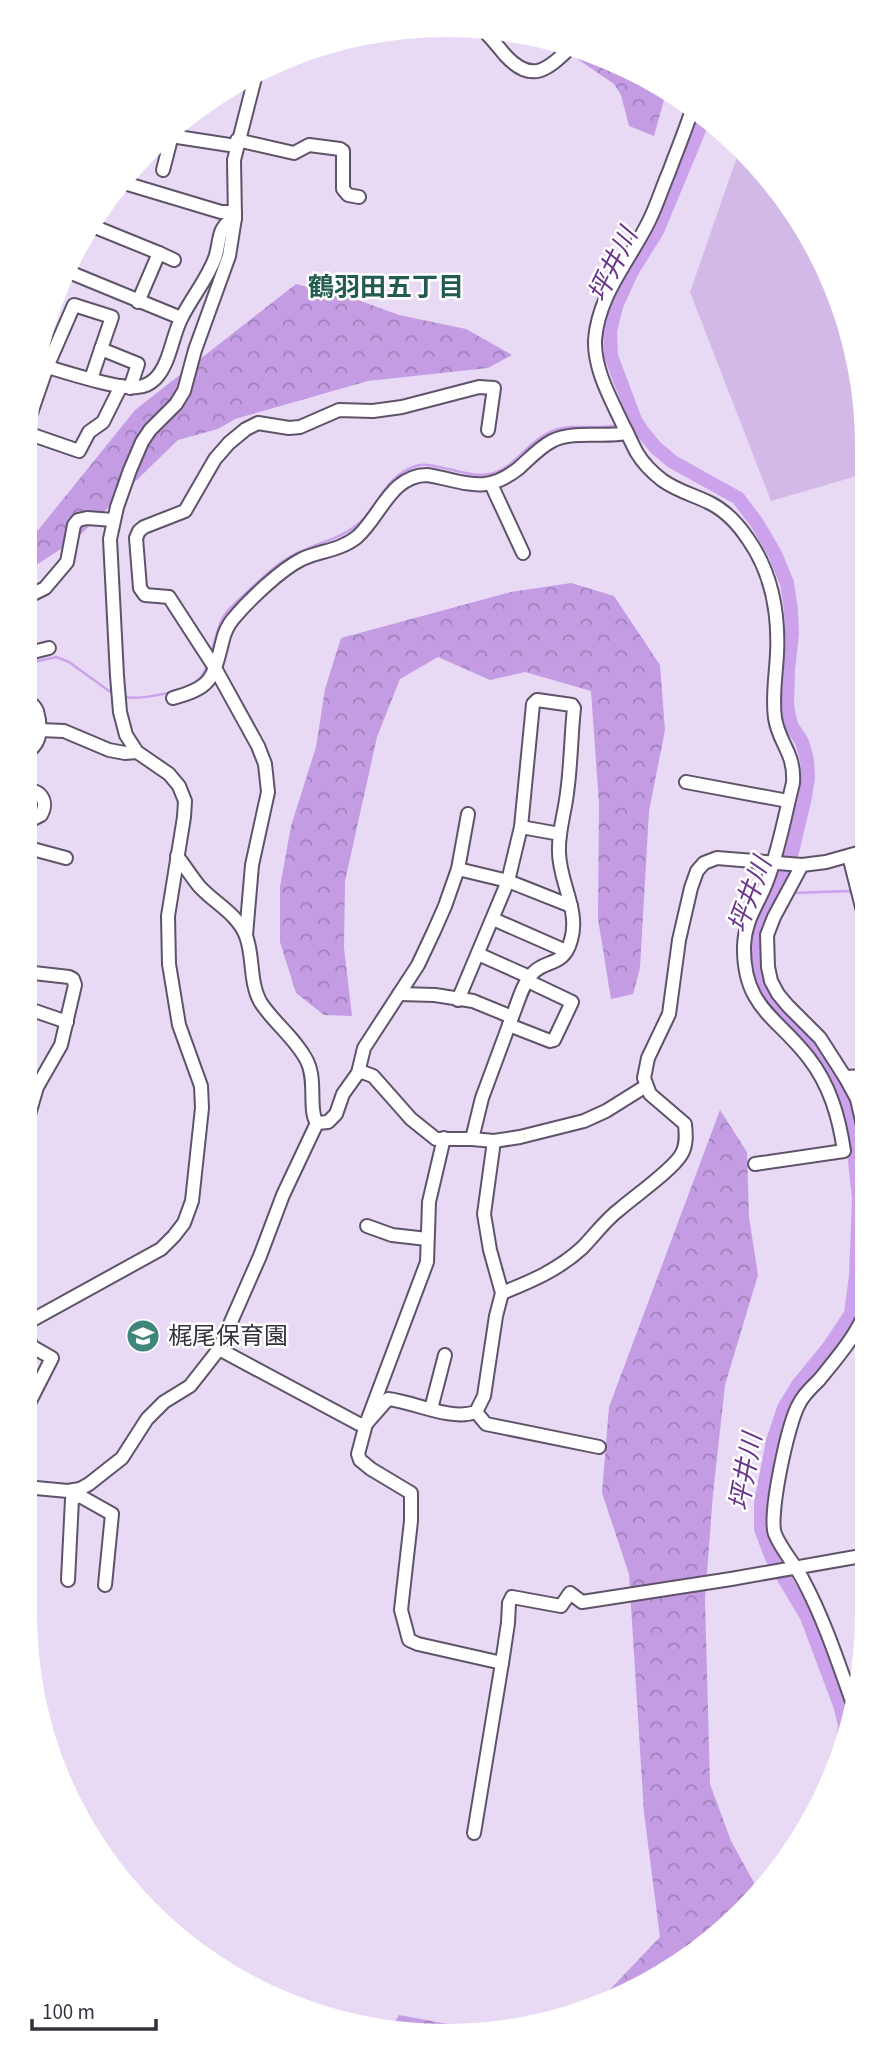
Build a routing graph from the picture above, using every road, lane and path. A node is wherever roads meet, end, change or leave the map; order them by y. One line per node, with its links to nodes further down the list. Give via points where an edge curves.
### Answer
1 (492, 39): 2 (street, via 513,63 529,72 553,65)
2 (564, 54)
3 (253, 86): 6 (street)
4 (689, 117): 23 (street, via 650,220 603,302 598,320 597,358)
5 (178, 137): 6 (street)
6 (237, 143): 10 (street, via 294,153 309,145 340,149 343,189); 11 (street)
7 (170, 144): 8 (street)
8 (163, 170)
9 (131, 185): 11 (street)
10 (359, 197)
11 (235, 215): 17 (street, via 222,229 210,268); 27 (street, via 229,256 184,391 142,442)
12 (99, 230): 13 (street)
13 (159, 253): 14 (street); 16 (street)
14 (174, 260)
15 (75, 274): 16 (street)
16 (138, 302): 17 (street)
17 (181, 318): 22 (street, via 156,377 139,387)
18 (101, 349): 19 (street, via 112,317 74,305); 21 (street); 22 (street, via 138,364)
19 (47, 357)
20 (45, 366): 21 (street)
21 (92, 379): 22 (street)
22 (126, 387): 25 (street, via 79,451)
23 (624, 426): 26 (street, via 615,436 574,435 553,440); 41 (street, via 638,455 659,478 724,511 750,541 763,565 776,610 775,720 794,770)
24 (488, 430): 32 (street, via 494,388 479,387 402,407 339,410 300,427 258,423 229,443 215,458 185,512 144,527 136,538 140,587 145,595 169,597)
25 (37, 437)
26 (491, 484): 28 (street); 32 (street, via 421,475 399,485 356,538 286,569 233,620)
27 (113, 520): 29 (street, via 78,520 67,562); 38 (street, via 110,539 120,712)
28 (523, 553)
29 (37, 591)
30 (50, 648): 31 (street)
31 (37, 651)
32 (211, 662): 33 (street, via 203,687); 58 (street, via 257,746 268,777 252,865)
33 (173, 698)
34 (37, 711): 35 (street)
35 (40, 730): 36 (street); 37 (street); 38 (street, via 64,731 125,754)
36 (37, 731)
37 (37, 741)
38 (137, 752): 48 (street, via 169,774 185,801)
39 (686, 782): 41 (street)
40 (37, 792): 43 (street, via 45,805)
41 (788, 801): 51 (street)
42 (468, 814): 53 (street)
43 (37, 818)
44 (521, 827): 45 (street); 45 (street, via 533,704 537,700 572,705); 55 (street)
45 (560, 834): 56 (street, via 559,867)
46 (37, 850): 50 (street)
47 (855, 854): 49 (street)
48 (177, 856): 58 (street); 82 (street, via 168,916 169,964 180,1025 201,1086 202,1108 189,1213 161,1249)
49 (849, 856): 52 (street); 54 (street)
50 (66, 858)
51 (774, 864): 52 (street); 72 (street, via 717,858 697,871 679,940 669,1014 648,1058); 78 (street, via 747,926 747,979 768,1017 824,1080 839,1120 844,1151)
52 (799, 865): 69 (street, via 767,935 771,981 820,1038)
53 (458, 869): 55 (street); 63 (street, via 418,965)
54 (855, 880)
55 (508, 881): 56 (street); 57 (street)
56 (571, 906): 59 (street, via 574,926)
57 (493, 919): 59 (street); 60 (street)
58 (246, 935): 74 (street, via 260,1000 310,1068)
59 (566, 951): 62 (street)
60 (478, 954): 62 (street); 64 (street)
61 (37, 973): 67 (street, via 72,979 75,985)
62 (528, 978): 66 (street); 66 (street, via 571,1004 554,1040)
63 (399, 994): 64 (street); 68 (street, via 363,1048)
64 (458, 1000): 66 (street, via 473,1001)
65 (37, 1012): 67 (street)
66 (511, 1021): 76 (street)
67 (66, 1022): 71 (street, via 58,1053)
68 (358, 1073): 74 (street, via 332,1120); 75 (street, via 373,1076 411,1119 436,1139)
69 (845, 1077): 70 (street); 73 (street)
70 (855, 1077)
71 (37, 1078)
72 (646, 1086): 77 (street, via 584,1121); 81 (street, via 685,1124 682,1154 561,1265)
73 (855, 1095)
74 (317, 1123): 84 (street)
75 (444, 1138): 76 (street); 80 (street, via 429,1202)
76 (472, 1139): 77 (street)
77 (494, 1141): 81 (street, via 484,1214)
78 (755, 1164)
79 (367, 1226): 80 (street, via 392,1235)
80 (427, 1239): 90 (street, via 427,1262)
81 (502, 1293): 89 (street, via 484,1396)
82 (37, 1318)
83 (855, 1332): 95 (street, via 799,1404 790,1427 774,1532)
84 (219, 1349): 90 (street, via 350,1421); 93 (street, via 190,1386 147,1419 118,1462)
85 (37, 1351): 87 (street, via 52,1358)
86 (445, 1355): 88 (street)
87 (37, 1387)
88 (431, 1409): 89 (street, via 457,1415); 90 (street, via 388,1399)
89 (476, 1412): 91 (street, via 486,1424)
90 (366, 1424): 98 (street, via 360,1460 411,1493 401,1609 409,1640)
91 (599, 1447)
92 (37, 1488): 93 (street)
93 (80, 1492): 96 (street, via 72,1499); 97 (street, via 112,1514)
94 (855, 1557): 95 (street)
95 (791, 1568): 98 (street, via 582,1602 570,1593 561,1605 512,1597); 99 (street, via 803,1578)
96 (68, 1580)
97 (105, 1585)
98 (502, 1663): 100 (street)
99 (848, 1690)
100 (474, 1833)

